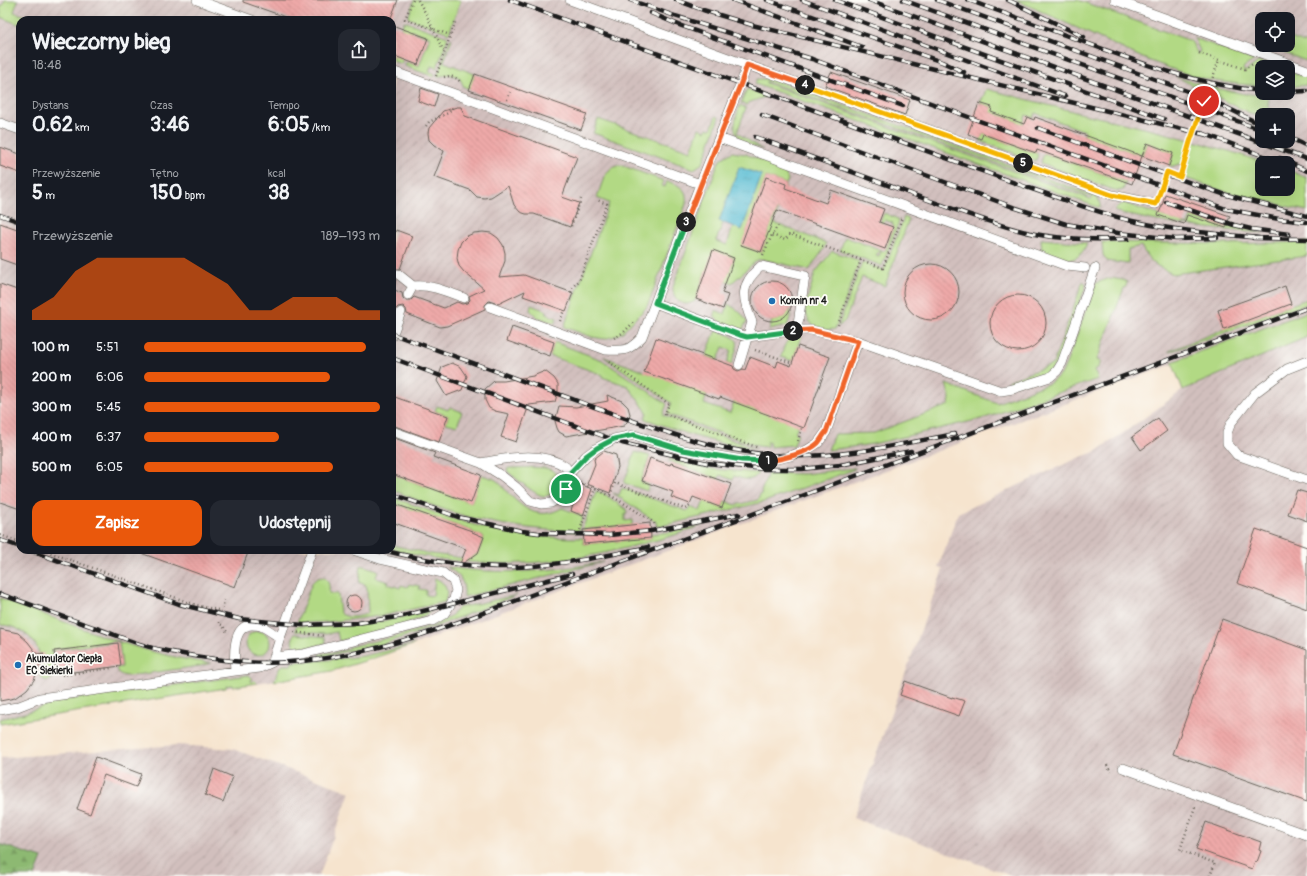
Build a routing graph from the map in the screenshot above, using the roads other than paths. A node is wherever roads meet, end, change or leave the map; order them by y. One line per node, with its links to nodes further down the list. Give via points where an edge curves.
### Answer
1 (197, 0): 4 (lane)
2 (570, 0): 5 (lane)
3 (1115, 0): 6 (lane)
4 (241, 16)
5 (747, 65): 10 (lane); 12 (lane, via 1112,195)
6 (1307, 70)
7 (396, 72): 11 (lane)
8 (0, 124): 9 (lane)
9 (16, 129)
10 (719, 138): 11 (lane); 13 (lane, via 1067,266)
11 (700, 184): 19 (lane)
12 (1156, 204)
13 (1085, 268)
14 (1095, 268): 25 (lane, via 1062,363 1050,377 1013,389 1001,391)
15 (398, 274): 16 (lane)
16 (413, 286): 17 (lane); 18 (lane, via 431,286)
17 (408, 295)
18 (464, 298)
19 (655, 303): 20 (lane, via 642,337 625,351 606,350); 24 (lane)
20 (490, 307)
21 (401, 312): 22 (lane)
22 (396, 325)
23 (797, 330): 24 (lane); 24 (lane, via 805,276 761,266 753,273 743,290 752,322); 25 (lane, via 811,330)
24 (747, 337): 27 (lane)
25 (858, 341): 30 (lane, via 826,432 818,443 807,450 767,462 742,460 674,448 634,435 614,439 597,448 586,456)
26 (1307, 361): 31 (lane, via 1287,369 1255,393 1231,423 1227,443 1237,454)
27 (739, 365)
28 (396, 432): 29 (lane)
29 (481, 463): 30 (lane, via 514,457 533,457 558,461 566,467); 30 (lane, via 502,476 530,501 541,504 551,503 561,497)
30 (569, 477)
31 (1307, 480)
32 (311, 554): 34 (lane)
33 (365, 554): 35 (lane, via 443,573 453,581 456,590 454,599 444,614 432,621 303,654)
34 (280, 638): 35 (lane); 36 (lane, via 260,625 247,625 242,629 234,649)
35 (274, 657): 36 (lane, via 273,662 260,668)
36 (235, 671): 37 (lane, via 40,698 17,707)
37 (0, 710)
38 (1123, 768): 39 (lane)
39 (1307, 835)

